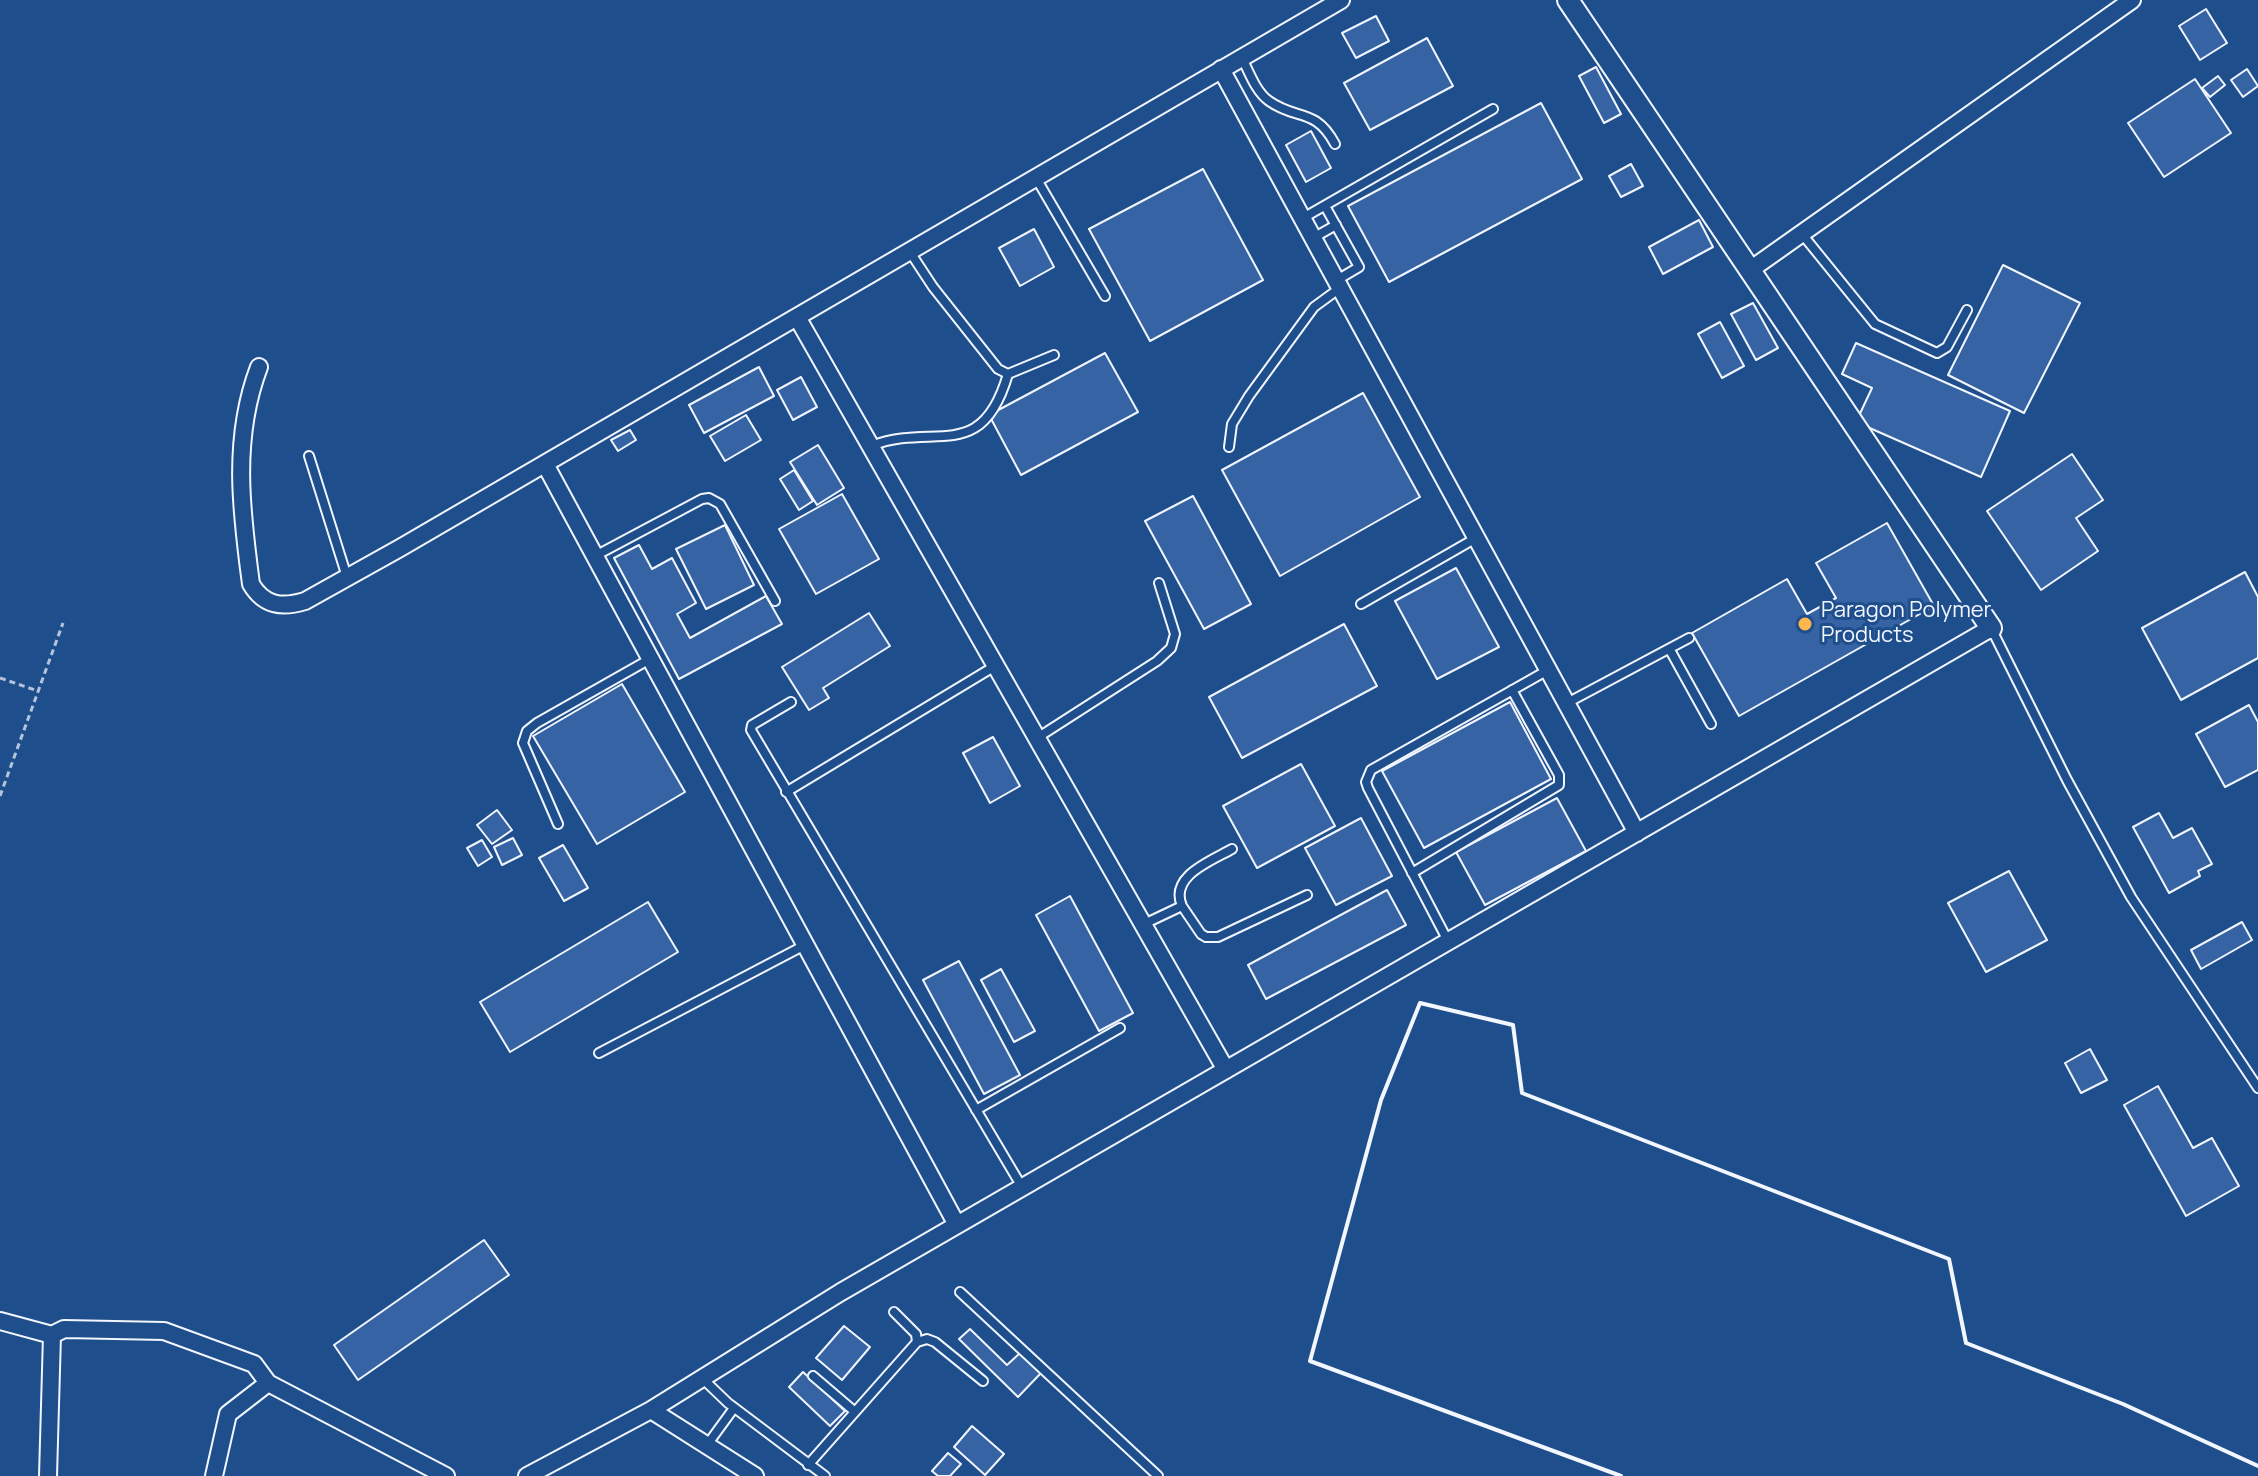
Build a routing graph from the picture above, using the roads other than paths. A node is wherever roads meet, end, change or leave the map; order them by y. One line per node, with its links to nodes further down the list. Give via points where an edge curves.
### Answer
1 (1341, 0): 4 (street)
2 (1568, 0): 15 (street)
3 (2132, 0): 12 (street)
4 (1242, 58): 5 (street); 7 (lane, via 1261,94 1286,110 1313,118)
5 (1221, 69): 8 (street); 10 (street)
6 (1493, 109): 9 (lane)
7 (1335, 144)
8 (1036, 178): 14 (street); 17 (lane)
9 (1325, 206): 10 (lane); 11 (lane)
10 (1302, 219): 13 (street)
11 (1336, 225): 13 (lane); 16 (lane, via 1359,267)
12 (1802, 234): 15 (street); 18 (lane, via 1875,324 1923,348 1937,353 1947,347)
13 (1313, 238): 16 (street)
14 (910, 251): 19 (street); 22 (lane, via 998,369)
15 (1750, 270): 33 (street)
16 (1338, 284): 24 (lane, via 1314,307 1249,396 1232,424); 27 (street)
17 (1105, 296)
18 (1967, 310)
19 (797, 317): 23 (street); 26 (street)
20 (1054, 355): 22 (lane)
21 (259, 367): 29 (street, via 245,414 239,475 251,584 266,602 292,605)
22 (1008, 374): 23 (lane, via 996,406 970,430 952,437 889,439)
23 (871, 446): 37 (street)
24 (1229, 447)
25 (309, 456): 29 (lane)
26 (545, 464): 28 (street); 29 (street)
27 (1476, 538): 32 (lane); 38 (street)
28 (595, 556): 31 (lane, via 709,498 720,504); 36 (street)
29 (347, 578)
30 (1159, 583): 43 (lane, via 1175,634 1171,648)
31 (775, 601)
32 (1361, 604)
33 (1991, 628): 46 (street); 57 (lane, via 2131,897)
34 (1689, 638): 35 (lane)
35 (1670, 650): 41 (lane); 42 (lane)
36 (650, 658): 45 (lane, via 527,731 523,743); 53 (street)
37 (996, 665): 43 (street); 44 (lane)
38 (1548, 670): 39 (lane); 41 (street)
39 (1512, 690): 48 (lane, via 1367,776 1368,788); 48 (lane, via 1559,775 1559,785)
40 (791, 702): 44 (lane, via 750,728)
41 (1566, 703): 46 (street)
42 (1711, 724)
43 (1037, 738): 51 (street)
44 (786, 792): 58 (lane)
45 (558, 824)
46 (1637, 833): 52 (street)
47 (1232, 849): 50 (lane, via 1183,881 1178,892)
48 (1412, 873): 52 (lane)
49 (1307, 895): 50 (lane, via 1218,937 1201,934)
50 (1182, 906): 51 (lane)
51 (1143, 925): 56 (street)
52 (1448, 942): 56 (street)
53 (805, 944): 55 (lane); 60 (street)
54 (1120, 1028): 58 (lane)
55 (599, 1053)
56 (1226, 1070): 59 (street)
57 (2258, 1088)
58 (976, 1110): 59 (lane)
59 (1022, 1188): 60 (street)
60 (957, 1225): 67 (street)
61 (960, 1292): 81 (lane)
62 (894, 1312): 65 (lane, via 916,1334)
63 (0, 1321): 64 (street)
64 (52, 1335): 69 (street, via 64,1329 164,1331 254,1364); 75 (street)
65 (917, 1342): 68 (lane, via 935,1342); 72 (lane)
66 (813, 1376): 72 (lane)
67 (702, 1378): 70 (lane); 71 (street)
68 (983, 1381)
69 (268, 1383): 76 (street, via 228,1414); 77 (street)
70 (734, 1408): 73 (lane); 74 (lane)
71 (651, 1410): 73 (street); 78 (street)
72 (854, 1411): 74 (lane)
73 (707, 1446): 79 (street)
74 (808, 1465): 80 (lane)
75 (48, 1476)
76 (214, 1476)
77 (446, 1476)
78 (527, 1476)
79 (755, 1476)
80 (825, 1476)
81 (1158, 1476)

